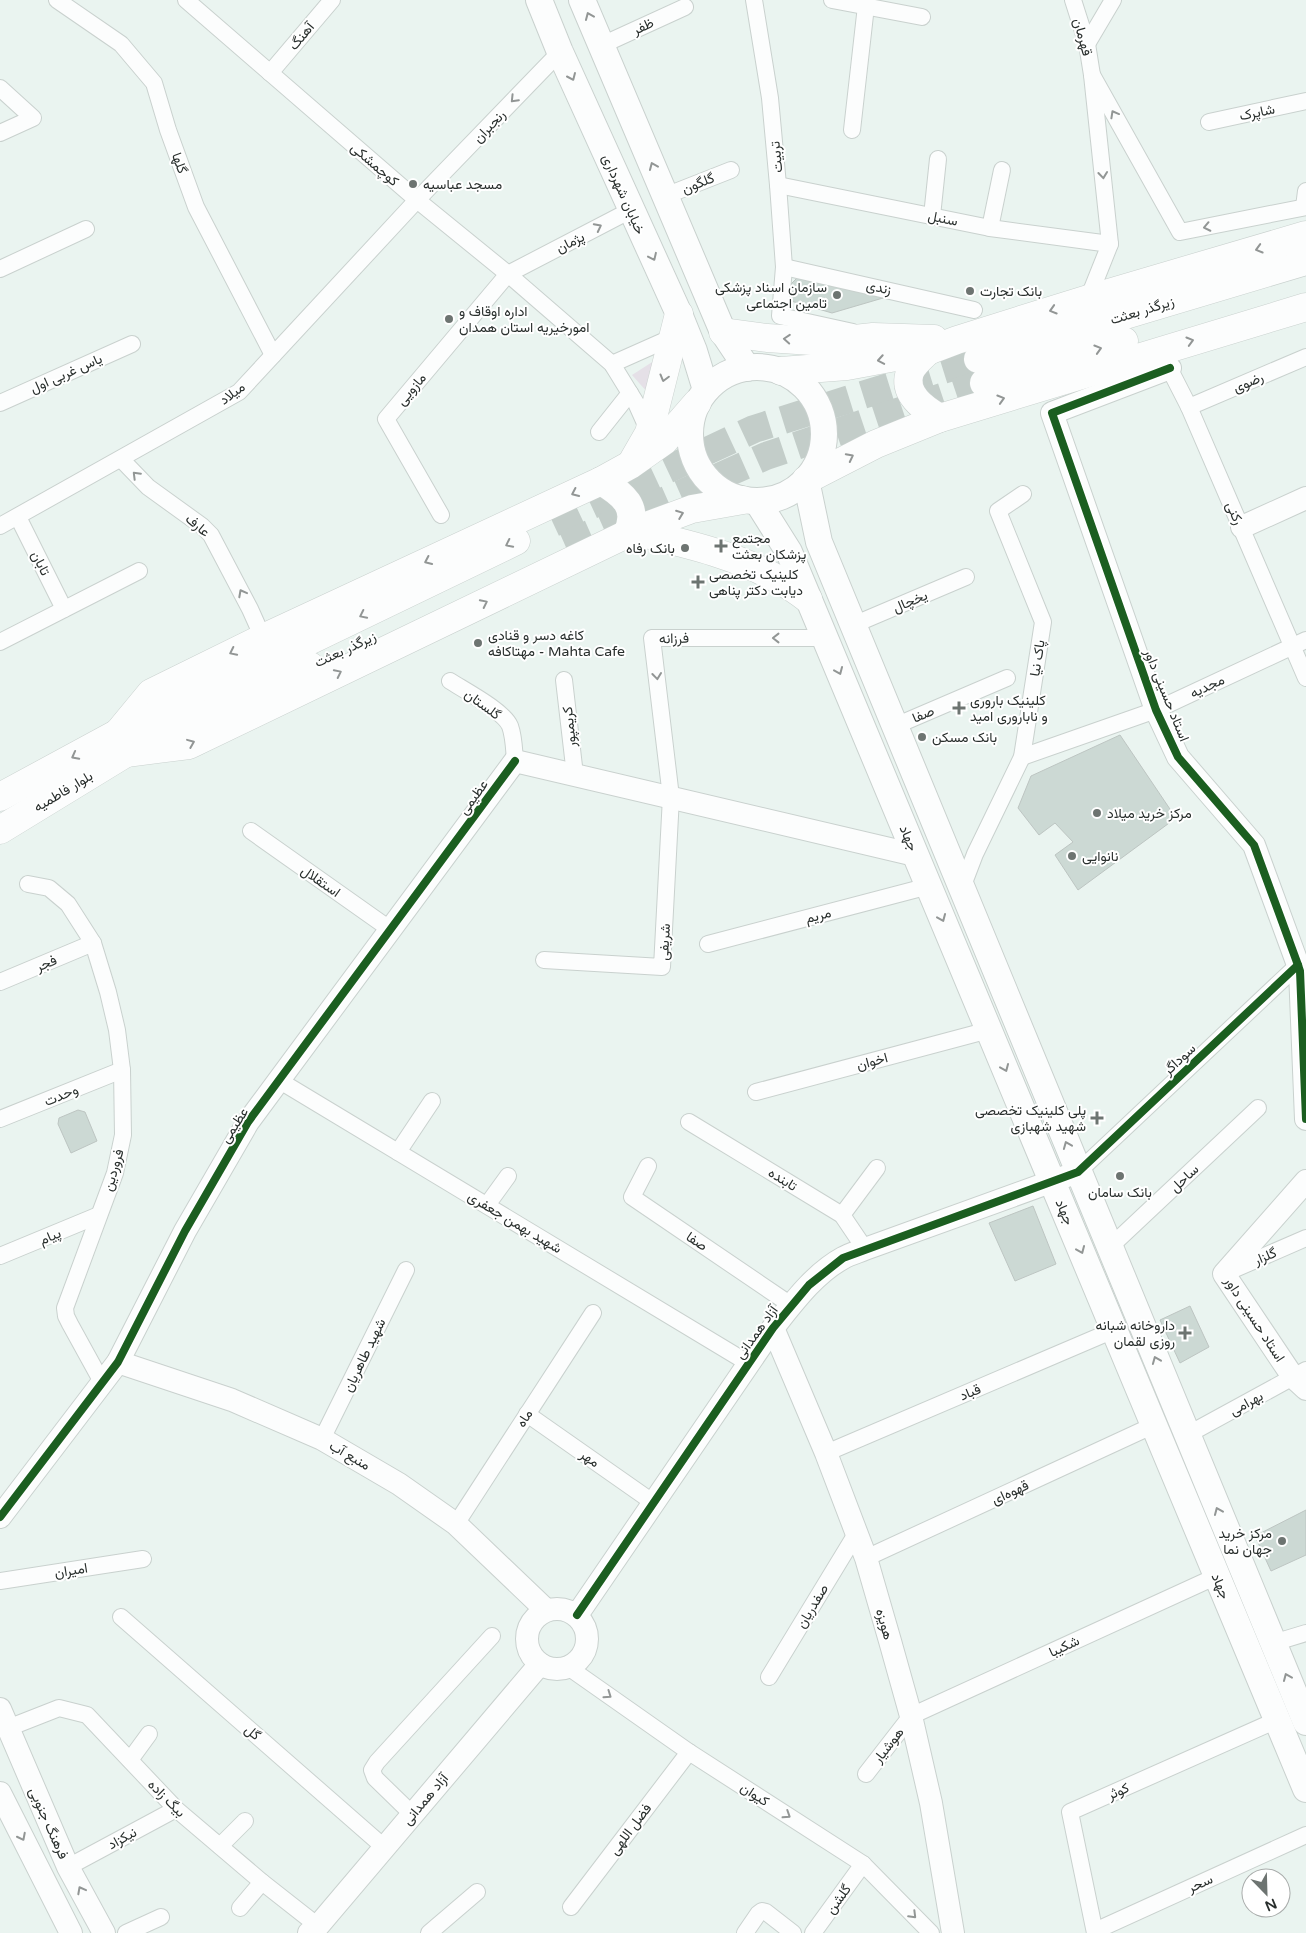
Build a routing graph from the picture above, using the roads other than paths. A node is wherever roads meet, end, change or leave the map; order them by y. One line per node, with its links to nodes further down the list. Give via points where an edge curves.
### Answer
1 (57, 0): 50 (street, گلها, via 121,44 154,83 196,206)
2 (186, 0): 16 (street, کوچمشکی)
3 (332, 0): 16 (street, آهنگ)
4 (539, 0): 15 (main road, خیابان شهرداری)
5 (582, 0): 14 (main road, one-way to 5)
6 (754, 0): 26 (street, تربیت, via 770,98)
7 (832, 0): 10 (street)
8 (1073, 0): 13 (street, قهرمان)
9 (1113, 0): 13 (street)
10 (866, 6): 12 (street); 21 (street)
11 (685, 7): 14 (street, ظفر)
12 (922, 17)
13 (1087, 44): 17 (street, قهرمان)
14 (602, 45): 27 (main road, one-way to 14)
15 (560, 52): 28 (street, رنجبران, one-way to 28); 30 (main road, خیابان شهرداری, one-way to 30)
16 (270, 73): 28 (street, کوچمشکی)
17 (1092, 74): 29 (street, one-way to 17, via 1180,232); 35 (street, قهرمان, one-way to 35)
18 (0, 88): 22 (street, via 33,118)
19 (1306, 101): 20 (street, شاپرک)
20 (1209, 122)
21 (852, 130)
22 (0, 133)
23 (938, 159): 31 (street)
24 (731, 170): 27 (street, گلگون)
25 (1002, 170): 32 (street)
26 (778, 185): 31 (street, سنبل); 37 (street, تربیت)
27 (666, 196): 45 (main road)
28 (417, 200): 39 (street, کوچمشکی); 50 (street, میلاد)
29 (1305, 202)
30 (631, 210): 39 (street, پژمان, one-way to 30); 44 (main road, خیابان شهرداری, one-way to 44)
31 (932, 216): 32 (street, سنبل)
32 (990, 228): 35 (street, سنبل)
33 (86, 229): 38 (street)
34 (1306, 235): 41 (highway, one-way to 41)
35 (1110, 244): 41 (street)
36 (1306, 261): 40 (highway, زیرگذر بعثت, one-way to 40, via 981,371)
37 (784, 266): 43 (street, زندی); 46 (street, تربیت, via 780,316)
38 (0, 268)
39 (508, 274): 53 (street, کوچمشکی); 70 (street, مازویی, via 386,419)
40 (1306, 287)
41 (1088, 299): 47 (highway, one-way to 47)
42 (1306, 307): 52 (highway, one-way to 42)
43 (974, 310)
44 (677, 325): 53 (street); 57 (main road, خیابان شهرداری, via 694,351); 62 (highway, one-way to 62)
45 (724, 332): 46 (highway, one-way to 45, via 827,342); 54 (main road)
46 (874, 337): 47 (highway)
47 (958, 340): 49 (highway)
48 (132, 344): 58 (street, یاس غربی اول)
49 (928, 351): 55 (highway, one-way to 55, via 847,366); 60 (highway, via 913,366 909,386 916,400)
50 (273, 356): 63 (street, میلاد, via 238,392)
51 (1306, 357): 59 (street, رضوی)
52 (1165, 359): 59 (street, رکنی); 60 (highway, one-way to 52); 89 (street, استاد حسینی داور, via 1052,413)
53 (612, 364): 56 (street, کوچمشکی)
54 (747, 368): 55 (main road); 57 (main road, via 718,379)
55 (781, 371): 65 (main road, via 809,391 822,417 823,446 817,464)
56 (630, 393): 61 (street); 62 (street, کوچمشکی)
57 (702, 396): 64 (highway, via 664,441); 69 (main road, via 692,418 690,434 694,458 700,470 717,488)
58 (0, 403)
59 (1189, 407): 73 (street, رکنی)
60 (940, 418): 65 (highway, one-way to 60, via 876,444)
61 (600, 432)
62 (649, 433): 64 (highway)
63 (121, 459): 71 (street, میلاد); 81 (street, عارف, one-way to 63, via 211,535 148,487)
64 (630, 465): 66 (highway)
65 (806, 480): 69 (main road, via 784,495); 80 (main road, جهاد, via 819,542)
66 (601, 481): 74 (highway, via 615,489 627,502 631,511); 81 (highway, one-way to 81)
67 (1023, 494): 92 (street, پاک نیا, via 998,511 1043,622)
68 (1306, 498): 73 (street)
69 (750, 500): 74 (highway, one-way to 69, via 692,509); 78 (main road, جهاد, via 789,552)
70 (441, 515)
71 (18, 517): 72 (street, میلاد); 79 (street, تابان)
72 (0, 526)
73 (1242, 527): 84 (street, رکنی)
74 (630, 533): 78 (highway, via 730,557 778,579); 91 (highway, one-way to 74, via 189,745)
75 (559, 534): 91 (highway, زیرگذر بعثت)
76 (139, 571): 79 (street)
77 (966, 576): 80 (street, یخچال)
78 (808, 599): 82 (main road, جهاد)
79 (64, 609): 83 (street)
80 (853, 624): 90 (main road, جهاد)
81 (263, 638): 91 (highway, one-way to 91, via 151,693)
82 (825, 638): 96 (street, فرزانه, one-way to 96, via 652,638); 99 (main road, جهاد, one-way to 99)
83 (0, 642)
84 (1299, 643): 86 (street, رکنی); 89 (street, مجدیه)
85 (1007, 678): 90 (street, صفا)
86 (1306, 678)
87 (564, 680): 94 (street, کریمپور)
88 (450, 681): 93 (street, گلستان, via 491,707 509,724)
89 (1156, 710): 92 (street, مجدیه); 107 (street, استاد حسینی داور, via 1178,757 1254,845)
90 (895, 726): 102 (main road, جهاد)
91 (122, 743): 95 (highway, بلوار فاطمیه, one-way to 95); 97 (highway, بلوار فاطمیه)
92 (1022, 757): 102 (street, پاک نیا)
93 (514, 761): 94 (street); 103 (street, عظیمی)
94 (575, 775): 96 (street)
95 (0, 797)
96 (671, 798): 99 (street); 106 (street, شریفی, via 662,967)
97 (0, 830)
98 (251, 831): 103 (street, استقلال)
99 (915, 855): 101 (main road, جهاد)
100 (28, 884): 104 (street, فروردین, via 49,888 68,904)
101 (928, 886): 105 (street, مریم); 109 (main road, جهاد, one-way to 109)
102 (962, 888): 122 (main road, جهاد, one-way to 102)
103 (391, 930): 112 (street, عظیمی)
104 (93, 943): 108 (street, فجر); 110 (street, فروردین, via 118,1030)
105 (708, 944)
106 (544, 960)
107 (1298, 965): 111 (street, استاد حسینی داور); 122 (street, سوداگر)
108 (0, 982)
109 (989, 1030): 113 (street, اخوان); 124 (main road, جهاد, one-way to 124)
110 (122, 1070): 116 (street, وحدت); 127 (street, فروردین, via 123,1135)
111 (1305, 1079): 117 (street, استاد حسینی داور)
112 (280, 1081): 119 (street, شهید بهمن جعفری); 139 (street, عظیمی, via 248,1122 185,1231)
113 (756, 1092)
114 (432, 1101): 119 (street)
115 (1258, 1108): 130 (street, ساحل)
116 (0, 1119)
117 (1306, 1119)
118 (689, 1122): 128 (street, تابنده)
119 (398, 1152): 126 (street, شهید بهمن جعفری)
120 (648, 1166): 135 (street, صفا, via 632,1197)
121 (877, 1168): 128 (street)
122 (1078, 1172): 124 (street, آزاد همدانی); 130 (main road, جهاد)
123 (508, 1176): 126 (street)
124 (1052, 1180): 131 (street, آزاد همدانی); 138 (main road, جهاد, one-way to 138)
125 (1306, 1181): 134 (street, استاد حسینی داور)
126 (488, 1205): 140 (street, شهید بهمن جعفری)
127 (99, 1215): 132 (street, پیام); 142 (street, فروردین, via 65,1308 70,1324)
128 (842, 1215): 131 (street, تابنده)
129 (1306, 1238): 134 (street, گلزار)
130 (1109, 1248): 145 (main road, جهاد, one-way to 130)
131 (865, 1249): 135 (street, آزاد همدانی, via 827,1269)
132 (0, 1256)
133 (406, 1270): 146 (street, شهید طاهریان)
134 (1224, 1274): 141 (street, استاد حسینی داور)
135 (791, 1305): 137 (street, آزاد همدانی)
136 (593, 1313): 143 (street, ماه)
137 (773, 1328): 140 (street, آزاد همدانی); 147 (street, هویزه)
138 (1114, 1330): 144 (main road, جهاد); 147 (street, قباد)
139 (118, 1362): 142 (street, عظیمی); 146 (street, منبع آب, via 232,1400)
140 (748, 1363): 148 (street, آزاد همدانی)
141 (1302, 1379): 145 (street, بهرامی)
142 (103, 1384): 149 (street, عظیمی)
143 (527, 1414): 148 (street, مهر); 150 (street, ماه)
144 (1154, 1425): 152 (street, قهوه‌ای); 154 (main road, جهاد)
145 (1186, 1435): 161 (main road, جهاد, one-way to 145)
146 (322, 1439): 150 (street, منبع آب, via 400,1484)
147 (826, 1453): 151 (street, هویزه)
148 (654, 1502): 157 (street, آزاد همدانی)
149 (0, 1517)
150 (456, 1524): 156 (street, منبع آب)
151 (856, 1534): 152 (street, هویزه); 164 (street, صفدریان)
152 (866, 1558): 165 (street, هویزه)
153 (143, 1559): 155 (street, امیران)
154 (1217, 1576): 165 (street, شکیبا); 167 (main road, جهاد)
155 (0, 1581)
156 (546, 1610): 157 (street, via 562,1608); 162 (street, via 531,1622 527,1630 528,1649)
157 (577, 1615): 163 (street, via 587,1633 587,1644 577,1662)
158 (121, 1616): 180 (street, گل)
159 (1306, 1634): 161 (street)
160 (492, 1636): 176 (street, via 372,1770 375,1778)
161 (1273, 1643): 168 (main road, جهاد, one-way to 161)
162 (540, 1664): 163 (street, via 549,1668); 176 (street, آزاد همدانی)
163 (568, 1667): 170 (street, کیوان, one-way to 170)
164 (769, 1677)
165 (911, 1716): 172 (street, هوشیار); 198 (street, هویزه, via 931,1804)
166 (4, 1719): 171 (street, بیگ زاده, via 59,1708 88,1715); 182 (street, فرهنگ جنوبی)
167 (1277, 1720): 173 (main road, جهاد); 189 (street, کوثر, via 1070,1812)
168 (1306, 1722)
169 (149, 1734): 171 (street)
170 (689, 1752): 181 (street, کیوان, one-way to 181); 185 (street, فضل اللهی)
171 (130, 1760): 175 (street, بیگ زاده)
172 (866, 1774)
173 (1306, 1789)
174 (1, 1796): 190 (street, فرهنگ جنوبی, one-way to 190)
175 (176, 1809): 179 (street, بیگ زاده); 182 (street, نیکزاد)
176 (412, 1814): 180 (street, آزاد همدانی)
177 (245, 1820): 179 (street)
178 (1306, 1835): 189 (street, سحر)
179 (220, 1846): 183 (street, بیگ زاده)
180 (385, 1848): 188 (street, آزاد همدانی)
181 (863, 1864): 196 (street, گلشن); 197 (street, کیوان, one-way to 197)
182 (68, 1867): 191 (street, فرهنگ جنوبی, one-way to 182)
183 (262, 1882): 186 (street); 188 (street, بیگ زاده)
184 (477, 1892): 193 (street)
185 (571, 1907)
186 (240, 1908)
187 (161, 1916): 192 (street)
188 (314, 1929)
189 (1095, 1932)
190 (71, 1933)
191 (104, 1933)
192 (126, 1933)
193 (430, 1933)
194 (745, 1933): 195 (street, via 762,1911)
195 (793, 1933)
196 (813, 1933)
197 (931, 1933)
198 (953, 1933)

